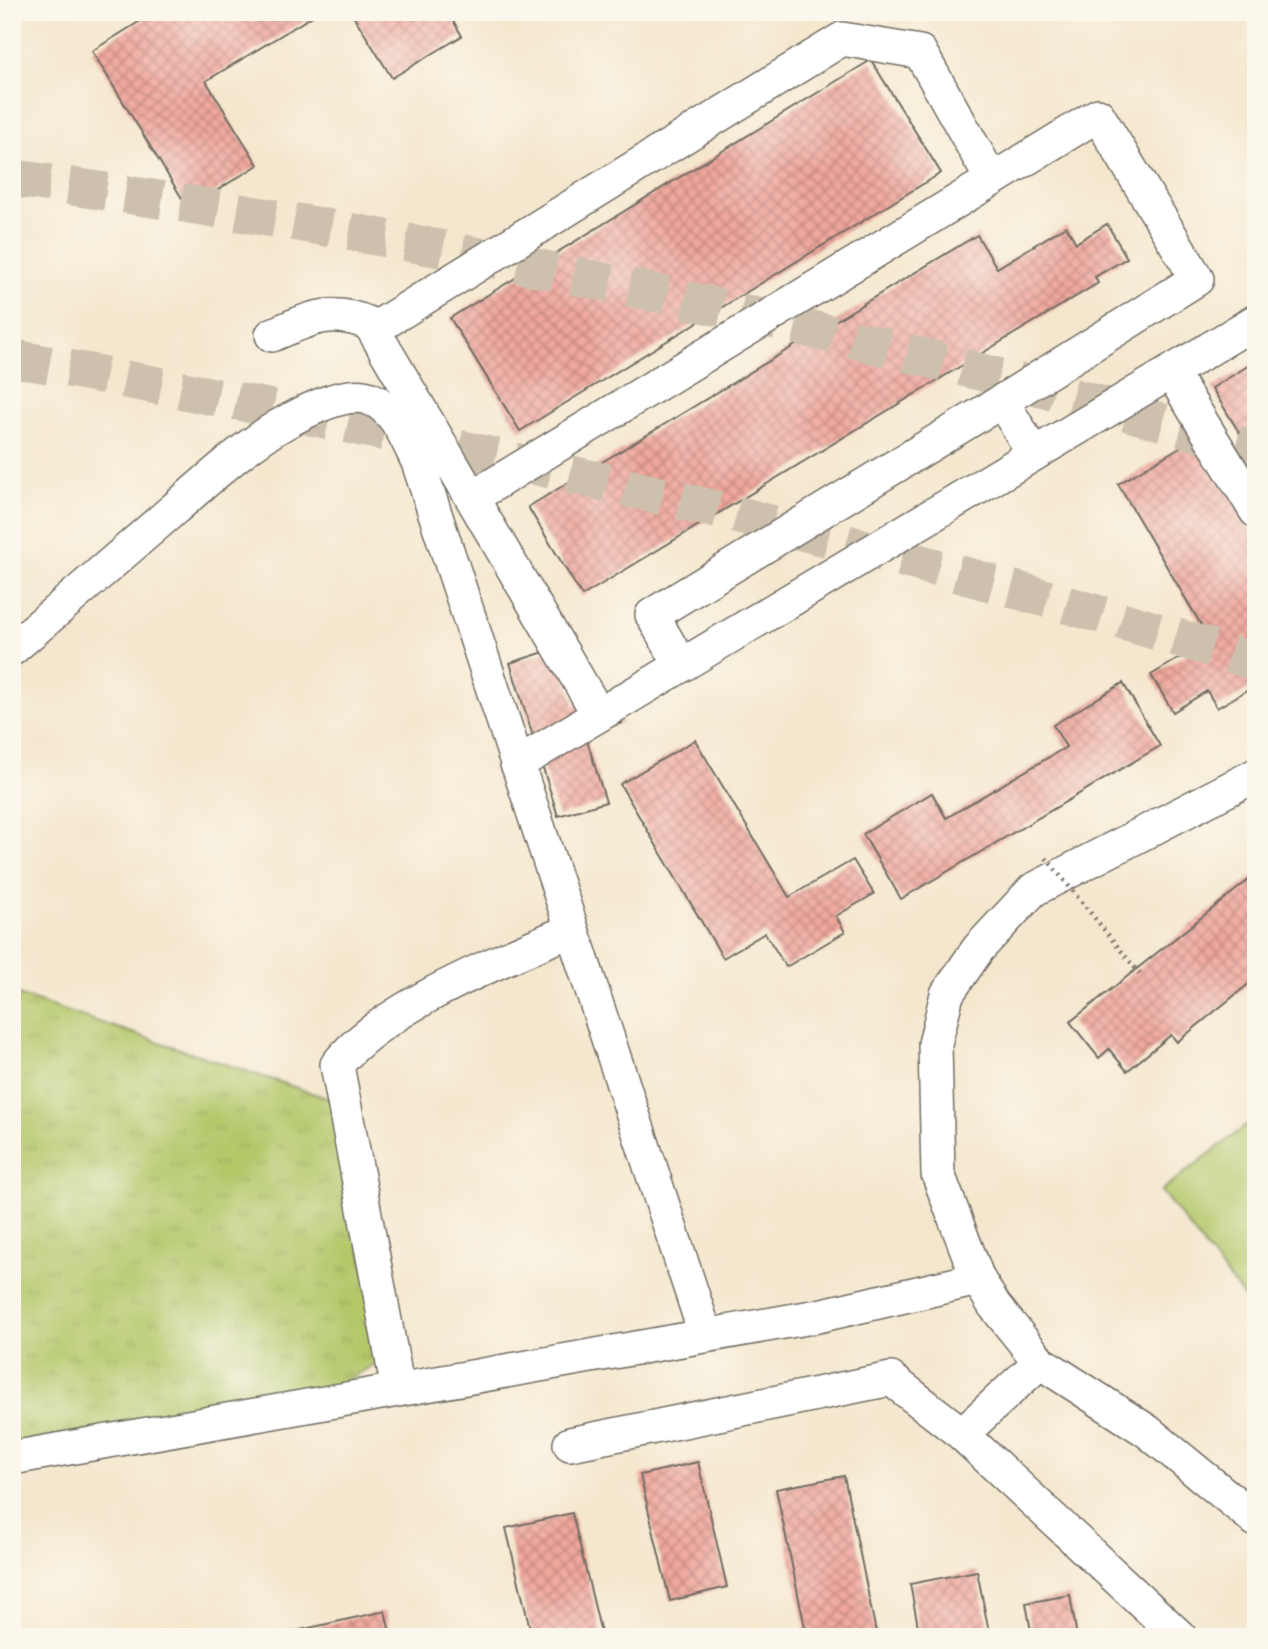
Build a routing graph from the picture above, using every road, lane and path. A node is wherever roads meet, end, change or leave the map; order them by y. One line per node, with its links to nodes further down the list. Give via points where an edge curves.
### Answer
1 (992, 180): 3 (street, via 920,52 842,39); 6 (street, via 1098,115 1197,279); 8 (street)
2 (1256, 321): 5 (street)
3 (374, 329): 4 (street, via 350,315 334,314); 8 (street)
4 (272, 335)
5 (1171, 372): 7 (street); 9 (street)
6 (1002, 401): 7 (street); 11 (street, via 652,615)
7 (1034, 454): 11 (street)
8 (473, 498): 12 (street)
9 (1256, 511)
10 (12, 649): 13 (street, via 258,440 329,402 370,399 399,425 418,462)
11 (681, 665): 12 (street)
12 (599, 715): 13 (street)
13 (517, 764): 16 (street)
14 (1256, 775): 18 (street, via 1033,890 978,949 947,994 936,1044 938,1174)
15 (1046, 858): 17 (path, bridge)
16 (572, 930): 19 (street); 21 (street, via 491,964 432,996 352,1045 337,1065)
17 (1140, 974)
18 (978, 1279): 19 (street); 20 (street)
19 (706, 1336): 21 (street)
20 (1040, 1362): 22 (street); 25 (street, via 1147,1431)
21 (398, 1390): 24 (street)
22 (962, 1434): 23 (street, via 891,1379); 26 (street)
23 (570, 1444)
24 (12, 1458)
25 (1256, 1520)
26 (1180, 1637)

